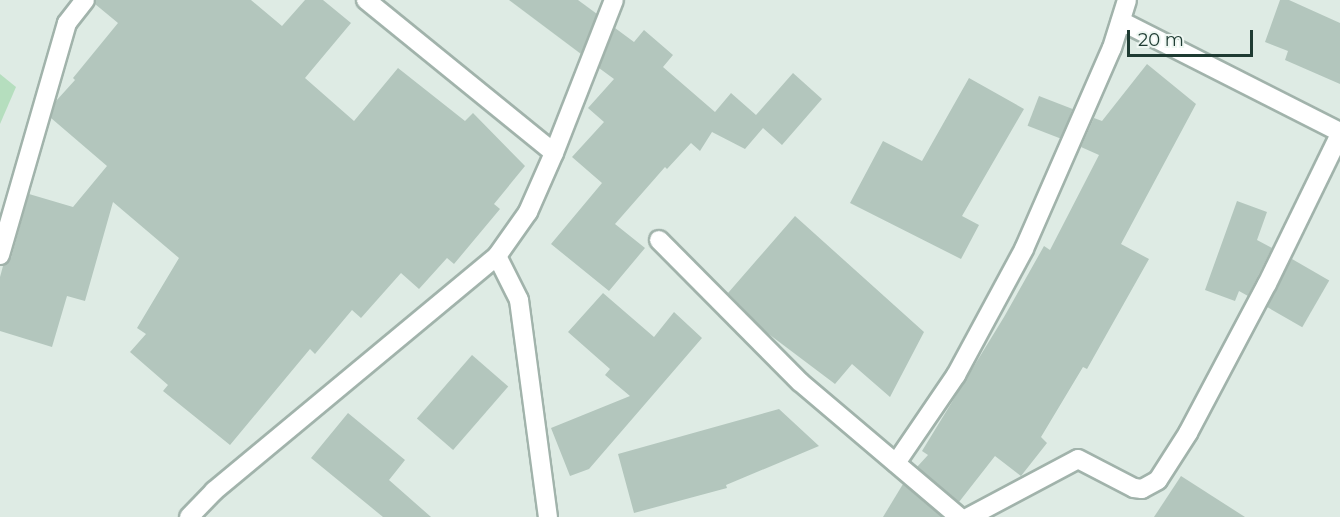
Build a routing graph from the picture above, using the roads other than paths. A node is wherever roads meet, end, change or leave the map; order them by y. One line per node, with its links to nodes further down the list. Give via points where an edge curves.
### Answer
1 (85, 0): 8 (street, via 67,23)
2 (366, 0): 7 (street)
3 (614, 0): 7 (street)
4 (1127, 0): 5 (street)
5 (1121, 21): 6 (street); 12 (street, via 1023,249 956,375)
6 (1340, 133): 16 (street, via 1267,284 1188,433 1158,480 1142,489 1134,488 1078,459)
7 (555, 153): 11 (street, via 528,212)
8 (4, 222): 10 (street)
9 (659, 240): 12 (street, via 800,382)
10 (0, 255)
11 (498, 256): 13 (street, via 214,490); 14 (street, via 519,300)
12 (896, 463): 15 (street)
13 (189, 517)
14 (548, 517)
15 (959, 517)
16 (969, 517)

